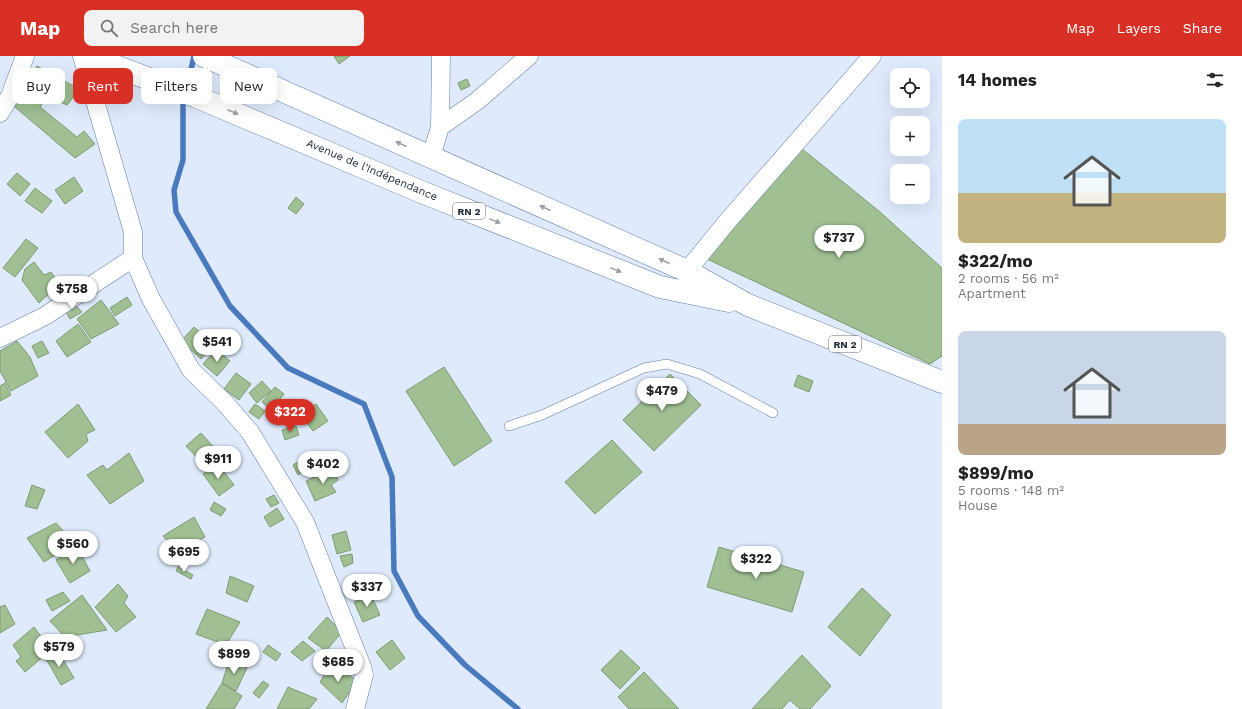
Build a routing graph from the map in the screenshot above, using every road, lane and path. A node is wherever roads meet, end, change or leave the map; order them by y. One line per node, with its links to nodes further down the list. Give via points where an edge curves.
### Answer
1 (25, 56): 8 (street, via 10,96)
2 (82, 56): 11 (street, via 133,232)
3 (89, 56): 13 (main road, Avenue de l'Indépendance / RN 2, one-way to 13, via 197,97 419,191 660,287)
4 (441, 56): 9 (street)
5 (529, 56): 9 (street, via 477,101)
6 (872, 56): 12 (street, via 726,222)
7 (208, 58): 10 (main road, Avenue de l'Indépendance / RN 2, one-way to 7)
8 (0, 113)
9 (440, 127): 10 (street)
10 (431, 157): 12 (main road, Avenue de l'Indépendance / RN 2, one-way to 10)
11 (133, 258): 14 (street, via 45,316); 18 (street, via 151,299 191,370 250,432 305,522 362,667 364,675)
12 (687, 271): 13 (main road, Avenue de l'Indépendance / RN 2)
13 (748, 305): 15 (main road, Avenue de l'Indépendance / RN 2)
14 (0, 338)
15 (942, 382)
16 (773, 413): 17 (lane, via 700,374 668,364 644,368 542,415)
17 (509, 426)
18 (355, 709)

